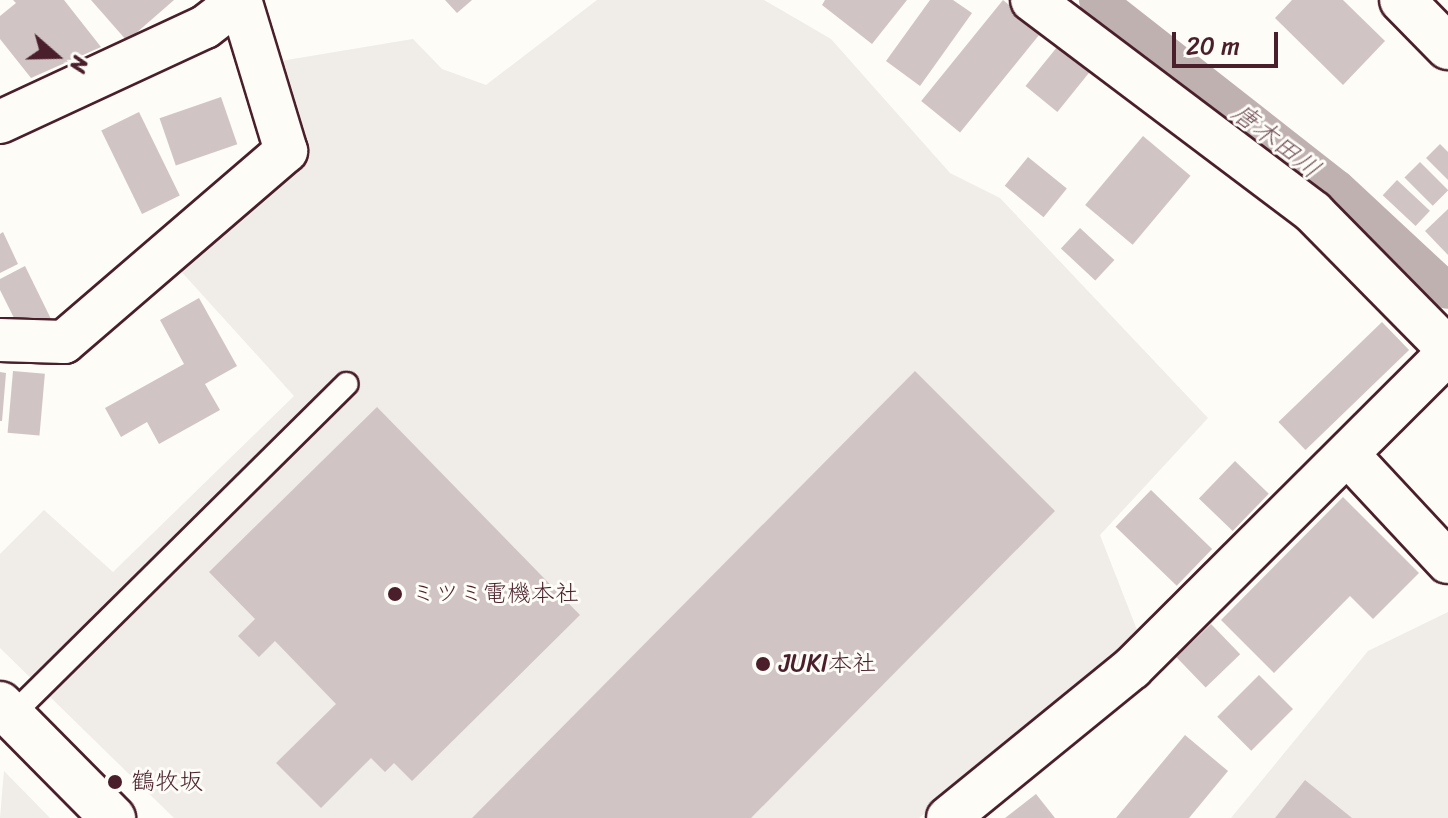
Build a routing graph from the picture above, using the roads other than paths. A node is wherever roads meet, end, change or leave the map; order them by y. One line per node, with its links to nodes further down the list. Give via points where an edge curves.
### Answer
1 (240, 0): 5 (street, via 205,27); 6 (street, via 286,151 64,342)
2 (1032, 0): 7 (street, via 1313,212)
3 (1402, 0): 4 (street)
4 (1448, 47)
5 (0, 122)
6 (0, 340)
7 (1448, 351): 9 (street)
8 (346, 384): 11 (lane)
9 (1349, 456): 10 (street); 13 (street, via 1132,668)
10 (1448, 562)
11 (6, 710): 12 (street)
12 (113, 818)
13 (948, 818)

